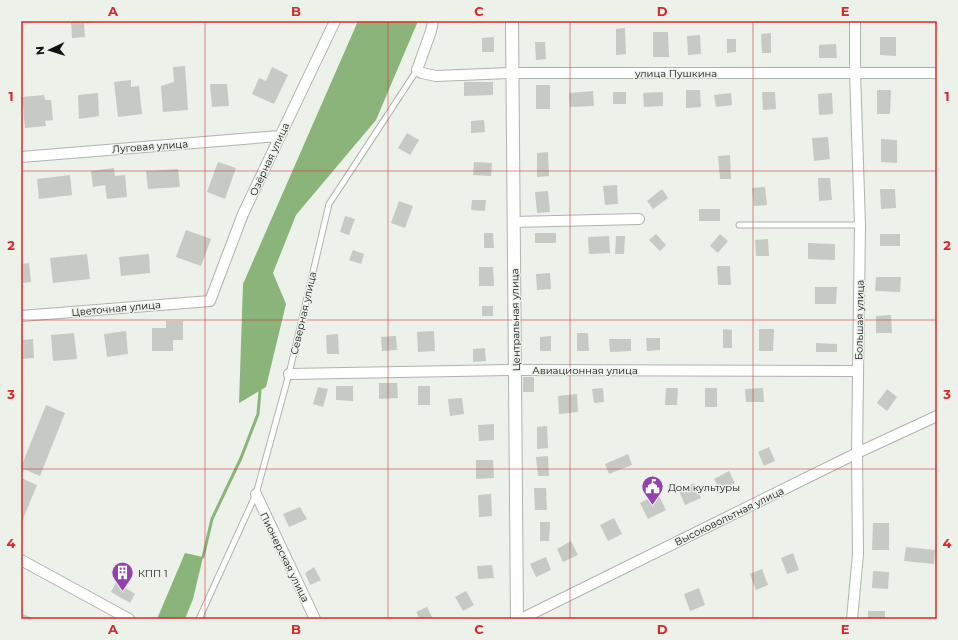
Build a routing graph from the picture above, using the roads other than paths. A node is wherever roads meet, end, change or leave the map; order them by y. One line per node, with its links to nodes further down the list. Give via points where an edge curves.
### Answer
1 (335, 21): 9 (street, Озёрная улица)
2 (433, 21): 5 (street, Северная улица)
3 (512, 21): 7 (street, Центральная улица)
4 (855, 21): 6 (street, Большая улица)
5 (417, 70): 7 (street, улица Пушкина, via 436,76); 19 (lane, Северная улица, via 329,204)
6 (855, 72): 7 (street, улица Пушкина); 8 (street, улица Пушкина); 13 (street, Большая улица)
7 (513, 73): 12 (street, Центральная улица)
8 (937, 73)
9 (279, 136): 10 (street, Луговая улица); 15 (street, Озёрная улица, via 242,214)
10 (21, 157)
11 (639, 219): 12 (street)
12 (514, 222): 17 (street, Центральная улица)
13 (860, 225): 14 (lane); 18 (street, Большая улица)
14 (740, 226)
15 (210, 301): 16 (street, Цветочная улица)
16 (21, 316)
17 (516, 370): 18 (street, Авиационная улица); 19 (street, Авиационная улица); 27 (street, Центральная улица)
18 (858, 371): 21 (street, Большая улица)
19 (289, 374): 22 (lane, Северная улица)
20 (937, 416): 21 (street, Высоковольтная улица)
21 (857, 453): 28 (street, Высоковольтная улица); 29 (street, Большая улица, via 858,554)
22 (256, 494): 25 (lane, Северная улица); 26 (street, Пионерская улица)
23 (21, 560): 24 (street)
24 (129, 619)
25 (200, 619)
26 (315, 619)
27 (516, 619)
28 (521, 619)
29 (852, 619)

